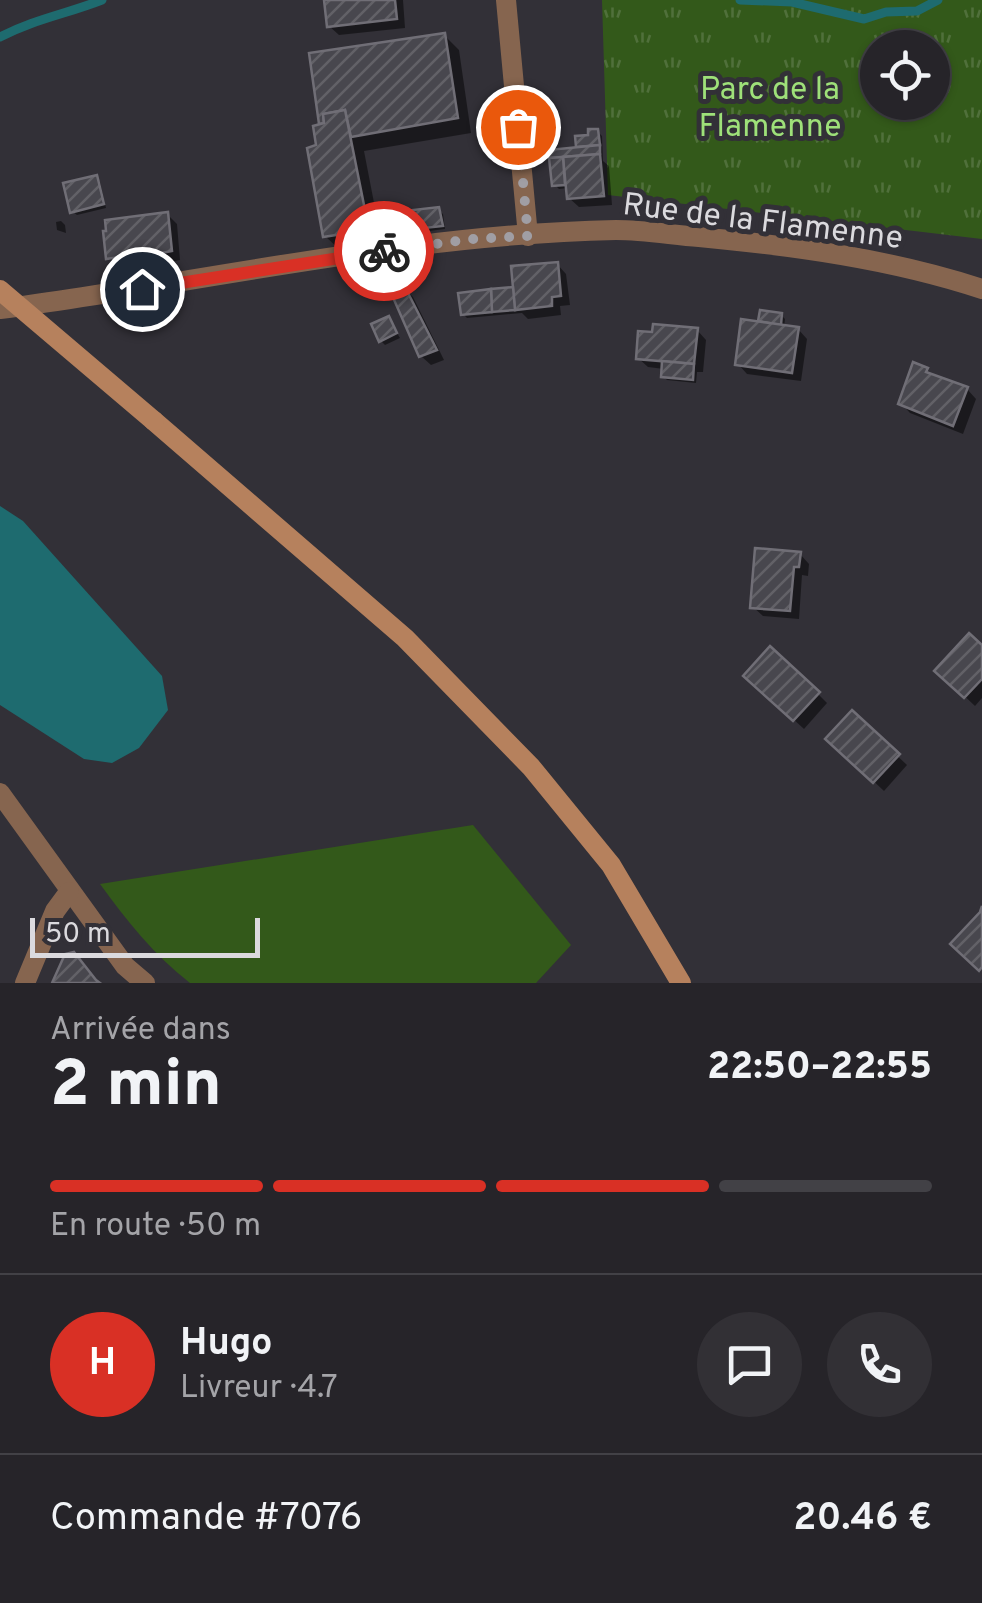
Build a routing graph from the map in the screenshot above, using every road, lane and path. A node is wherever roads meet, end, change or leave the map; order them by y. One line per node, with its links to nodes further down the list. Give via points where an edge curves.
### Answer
1 (506, 9): 2 (street)
2 (528, 236): 3 (street, Rue de la Flamenne, via 619,230 748,242 935,273); 5 (street, Rue de la Flamenne, via 347,256)
3 (982, 289)
4 (0, 290): 10 (main road, bridge, via 405,638 531,767 611,865)
5 (0, 310)
6 (0, 792): 7 (street)
7 (70, 892): 8 (street); 9 (street, via 125,966)
8 (24, 983)
9 (146, 983)
10 (681, 983)

